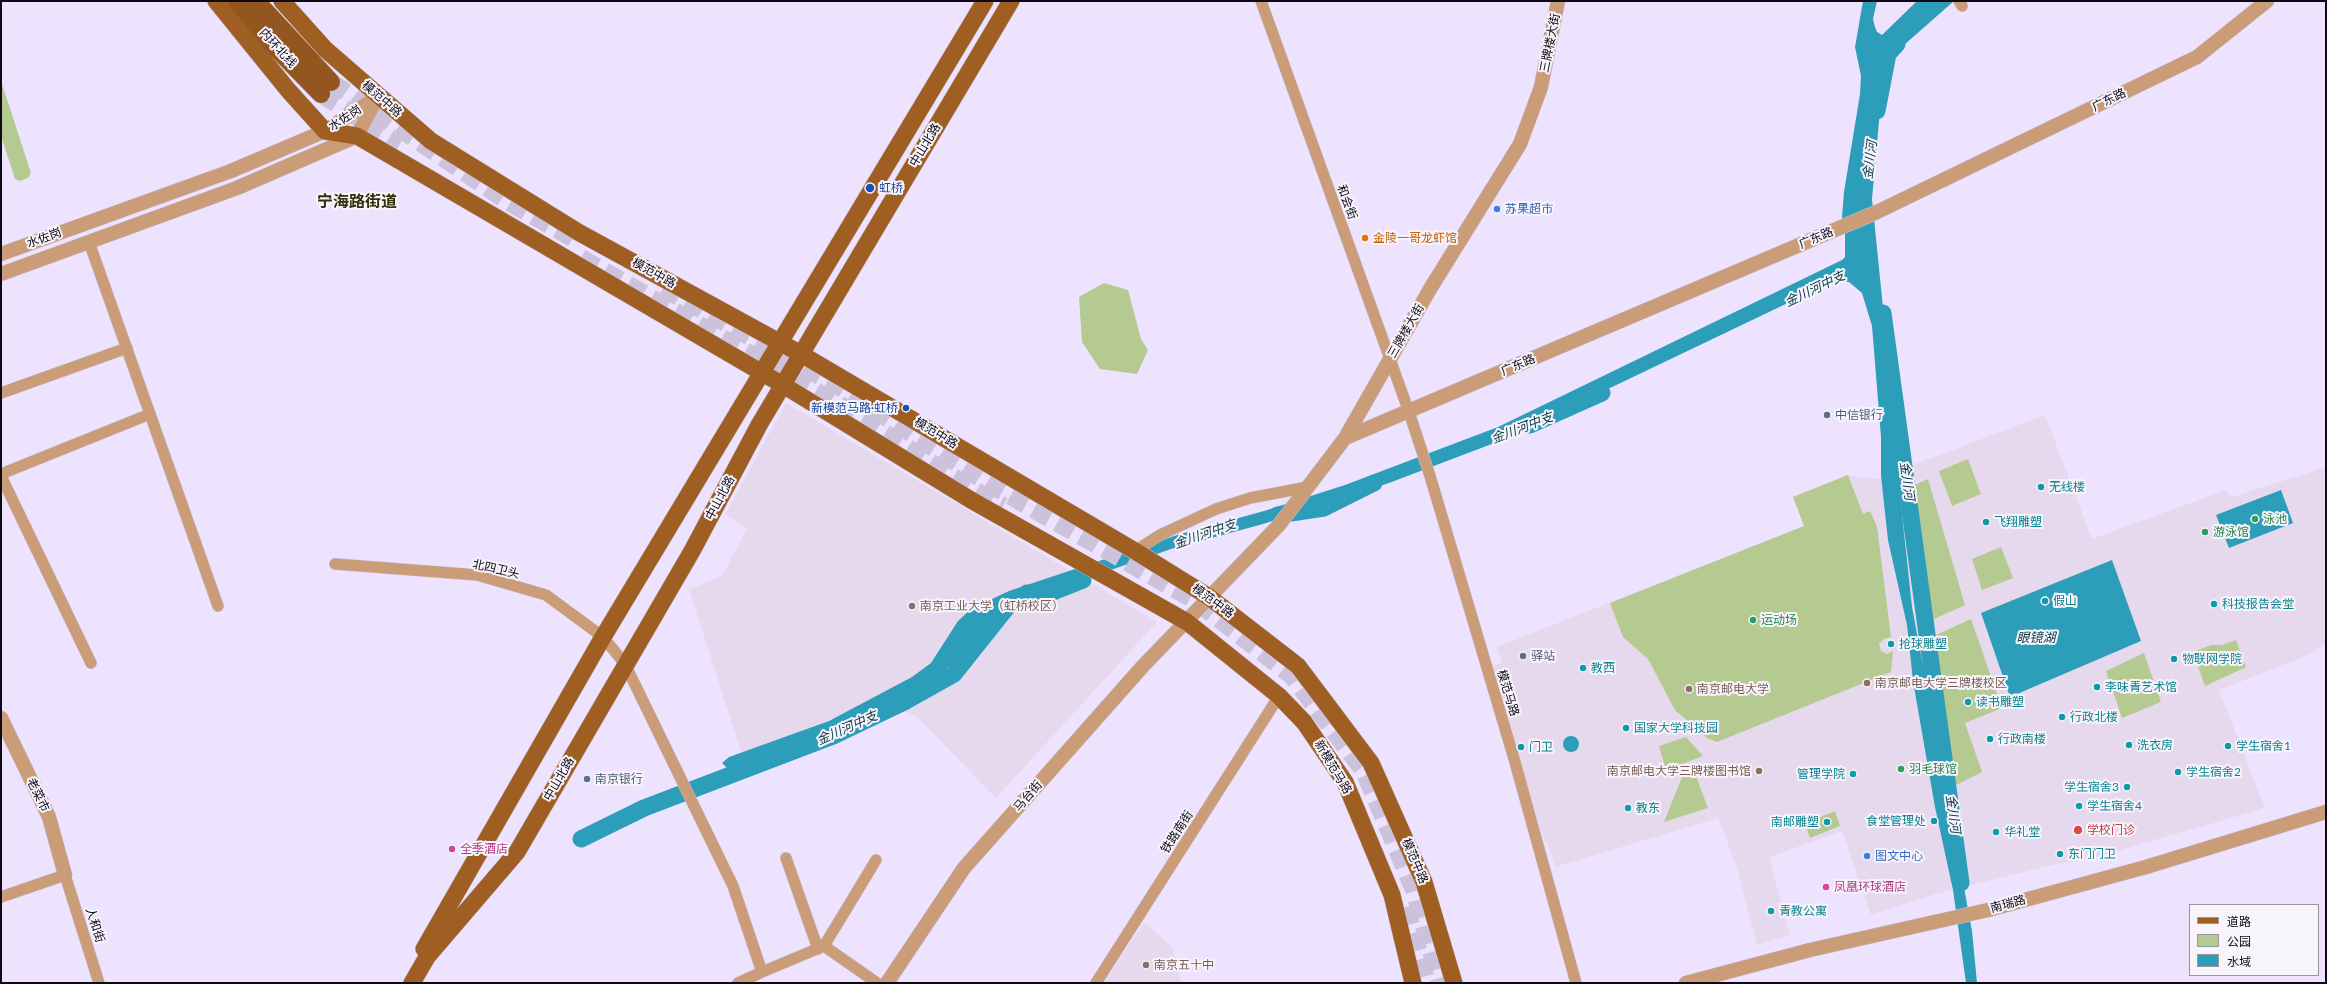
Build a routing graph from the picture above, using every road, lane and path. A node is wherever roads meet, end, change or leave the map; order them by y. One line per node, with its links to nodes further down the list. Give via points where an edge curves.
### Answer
1 (216, 1): 11 (main road, via 288,90)
2 (237, 1): 3 (highway, 内环北线, via 275,47 326,88)
3 (256, 1)
4 (282, 1): 10 (main road, 模范中路, via 325,49)
5 (985, 1): 16 (main road, 中山北路)
6 (1011, 1): 18 (main road, 中山北路)
7 (1261, 1): 19 (street, 和会街)
8 (1558, 1): 19 (street, 三牌楼大街, via 1541,87 1520,144 1430,289)
9 (2267, 1): 23 (street, 广东路, via 2196,58 1877,212)
10 (378, 96): 11 (street, 水佐岗); 12 (street, 水佐岗); 16 (main road, 模范中路, via 431,141 508,190 578,232)
11 (325, 130): 12 (main road); 14 (street, 水佐岗, via 231,171)
12 (357, 136): 13 (street, 水佐岗, via 236,188); 20 (main road)
13 (89, 242): 15 (street, 水佐岗); 17 (street)
14 (1, 254)
15 (1, 274)
16 (781, 343): 18 (main road, 模范中路); 20 (main road, 中山北路)
17 (127, 348): 22 (street); 24 (street)
18 (801, 354): 21 (main road, 中山北路); 28 (main road, 模范中路)
19 (1389, 361): 23 (street, 和会街); 25 (street, 三牌楼大街)
20 (763, 373): 21 (main road); 33 (main road, 中山北路)
21 (783, 385): 32 (main road, via 971,500); 35 (main road, 中山北路, via 692,551)
22 (1, 393)
23 (1409, 412): 25 (street, 广东路); 54 (street, 模范马路, via 1515,762)
24 (150, 414): 26 (street); 31 (street)
25 (1345, 438): 27 (street, 三牌楼大街)
26 (1, 475): 34 (street)
27 (1308, 487): 28 (street, via 1250,498 1216,509 1160,535); 30 (street, 三牌楼大街, via 1280,525)
28 (1135, 550): 30 (main road, 模范中路)
29 (335, 564): 33 (street, 北四卫头, via 477,575 546,595)
30 (1210, 597): 32 (street, 三牌楼大街); 53 (main road, 模范中路, via 1298,666 1371,763 1424,882)
31 (218, 606)
32 (1187, 622): 36 (main road, 新模范马路); 50 (street, 马台街, via 1143,666 964,868)
33 (603, 637): 35 (street, 北四卫头); 46 (main road, 中山北路)
34 (92, 663)
35 (625, 664): 44 (street, 北四卫头, via 733,886); 47 (main road, 中山北路, via 517,852 427,957)
36 (1279, 696): 51 (street, 铁路南街); 52 (main road, 新模范马路, via 1304,722 1345,782 1392,895)
37 (1, 718): 41 (street, 老菜市, via 49,817)
38 (2326, 812): 55 (street, 南瑞路, via 2146,867 1988,910 1810,950)
39 (786, 858): 43 (street)
40 (876, 860): 43 (street)
41 (65, 875): 42 (street); 45 (street, 人和街)
42 (1, 897)
43 (821, 947): 44 (street); 49 (street)
44 (762, 972): 48 (street)
45 (99, 983)
46 (404, 983)
47 (412, 983)
48 (738, 983)
49 (877, 983)
50 (887, 983)
51 (1096, 983)
52 (1413, 983)
53 (1454, 983)
54 (1576, 983)
55 (1686, 983)

